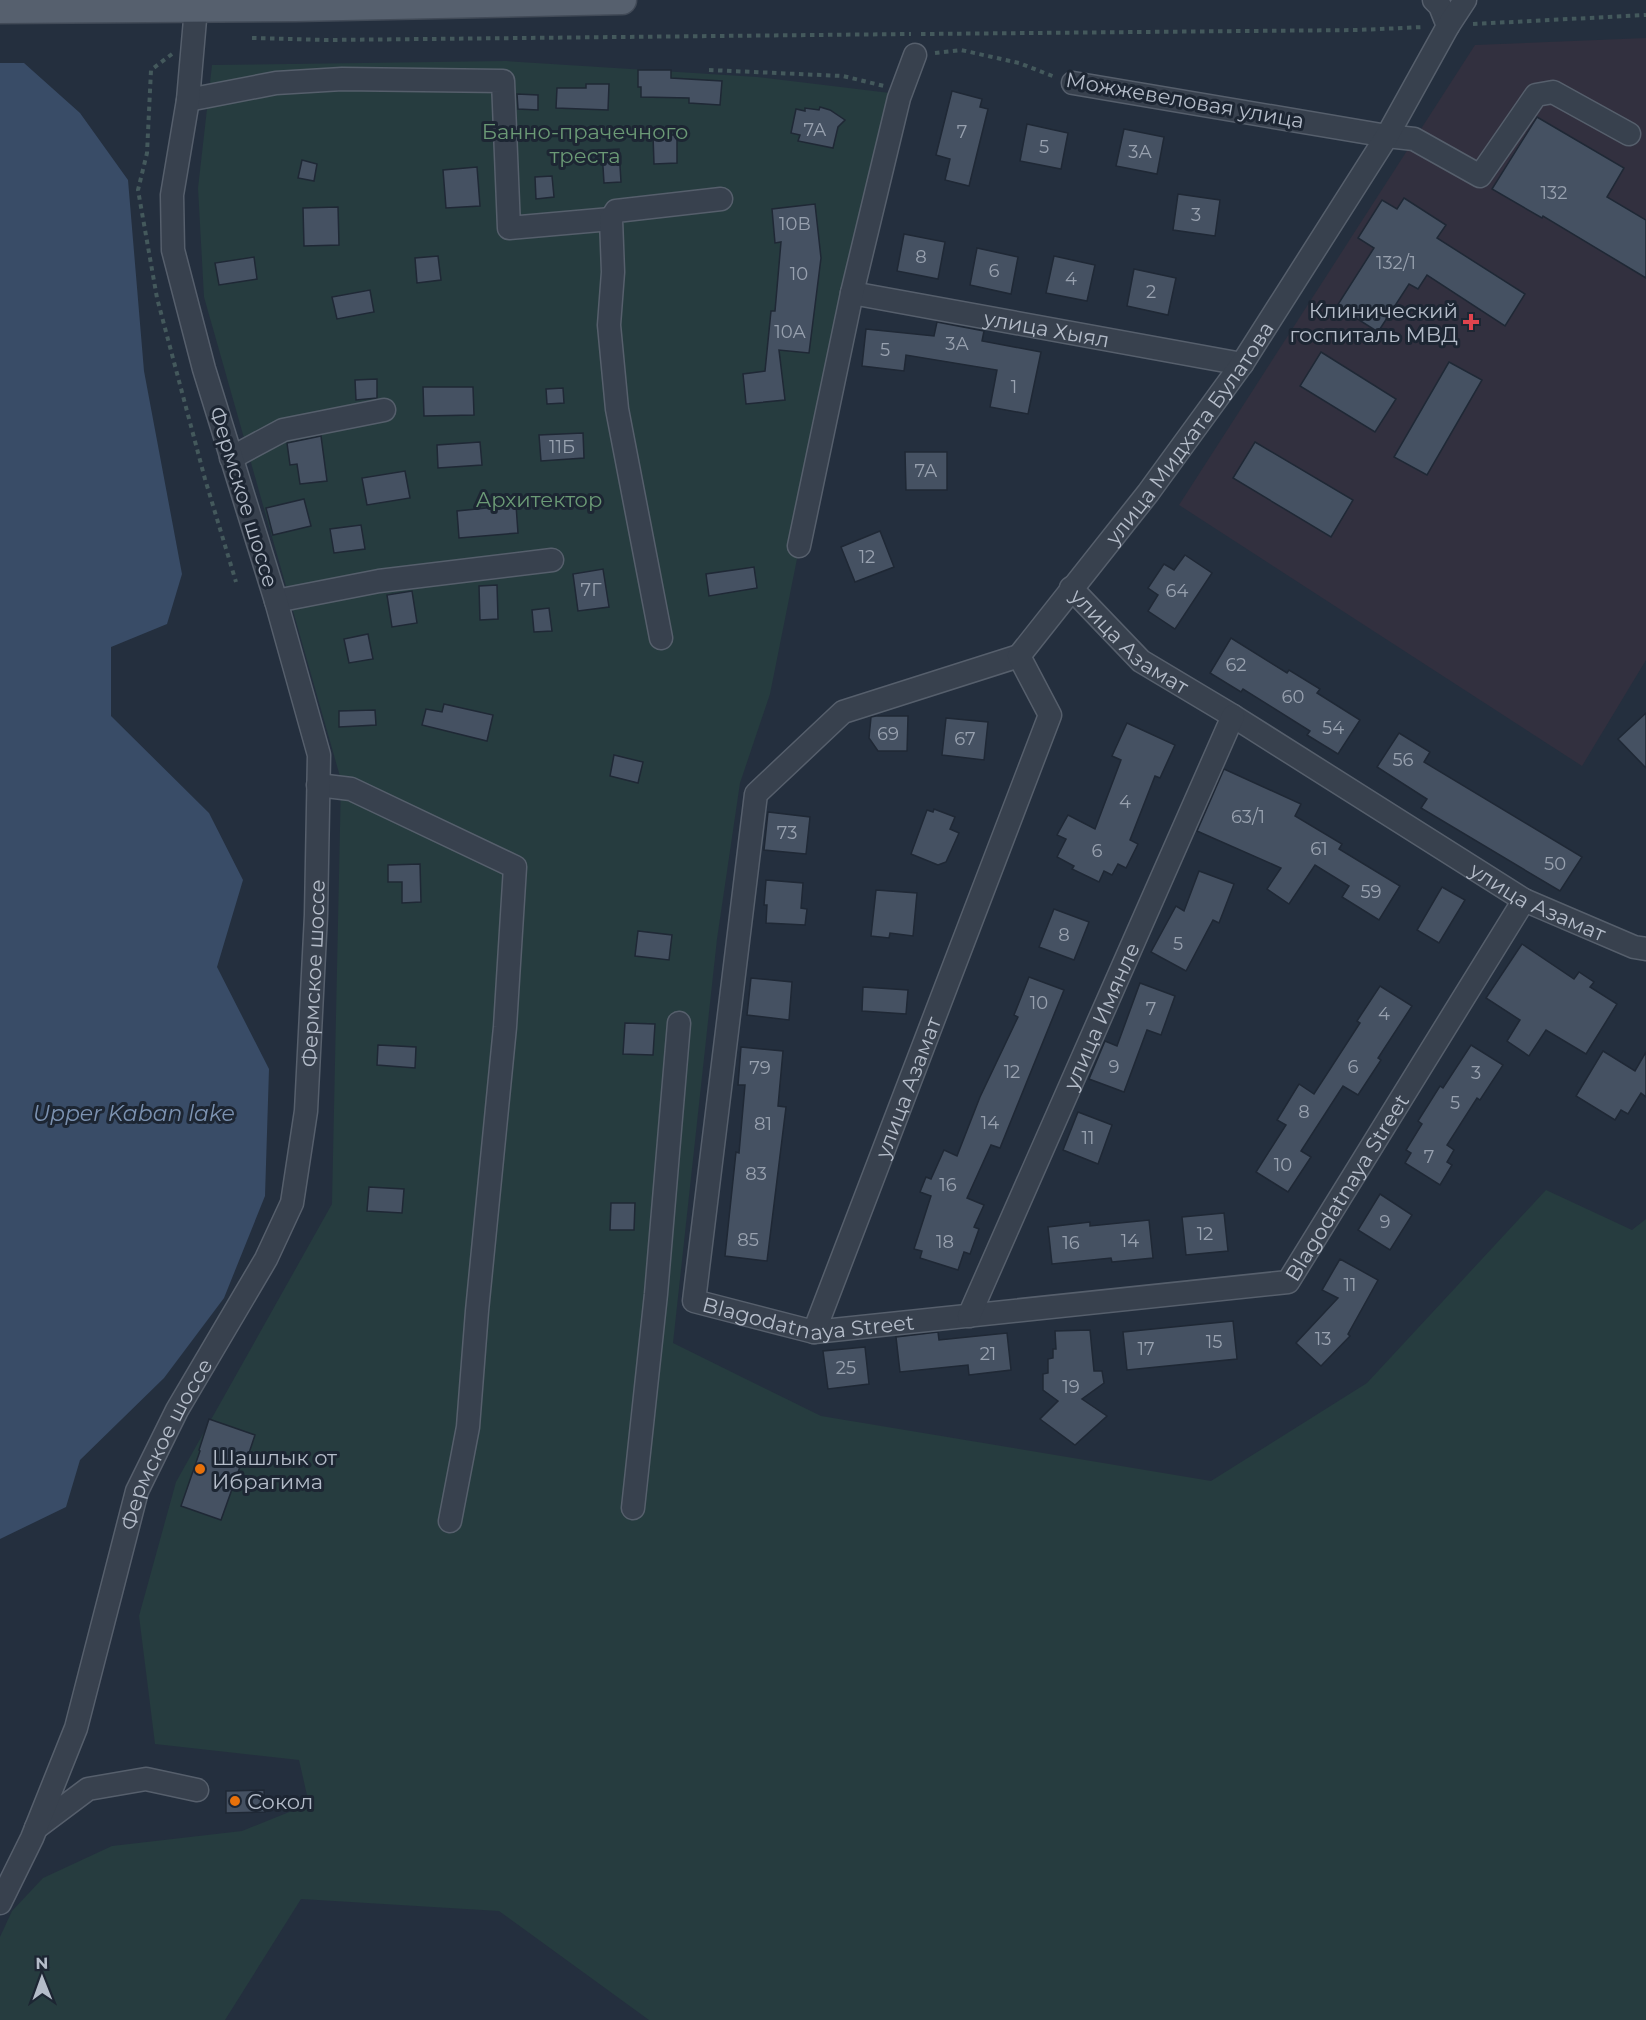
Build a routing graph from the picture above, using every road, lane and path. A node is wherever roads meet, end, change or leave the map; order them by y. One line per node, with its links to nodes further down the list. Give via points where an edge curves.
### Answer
1 (72, 0): 9 (main road)
2 (349, 0): 7 (main road)
3 (622, 0): 7 (main road)
4 (1434, 0): 11 (street)
5 (1465, 0): 11 (street, улица Мидхата Булатова)
6 (196, 4): 7 (main road); 9 (main road); 17 (street, Фермское шоссе)
7 (378, 5)
8 (0, 9): 9 (main road)
9 (37, 9)
10 (1646, 15): 11 (path)
11 (1448, 26): 12 (path); 19 (street, улица Мидхата Булатова)
12 (252, 38)
13 (915, 55): 15 (path, Можжевеловая улица, via 961,50 1018,63); 16 (street)
14 (709, 70): 16 (path, via 843,76)
15 (1073, 83): 19 (street, Можжевеловая улица)
16 (902, 91): 22 (street)
17 (188, 100): 21 (street, via 298,81 502,81 509,228); 25 (street, Фермское шоссе, via 172,195 173,250)
18 (1629, 134): 19 (street, Можжевеловая улица, via 1553,92 1536,95 1480,176 1414,139)
19 (1387, 136): 23 (street, улица Мидхата Булатова)
20 (721, 199): 21 (street, via 616,211)
21 (610, 219): 30 (street, via 613,272 609,325 617,409)
22 (852, 293): 23 (street, улица Хыял); 26 (street)
23 (1242, 363): 28 (street, улица Мидхата Булатова, via 1148,493)
24 (384, 410): 25 (street, via 283,430)
25 (231, 458): 29 (street, Фермское шоссе)
26 (799, 546)
27 (552, 560): 29 (street, via 379,580)
28 (1071, 588): 31 (street, улица Азамат); 32 (street, улица Азамат, via 1141,661)
29 (276, 601): 33 (street, Фермское шоссе, via 319,755)
30 (662, 638)
31 (1019, 656): 38 (street, Blagodatnaya Street, via 843,712 756,794); 40 (street, улица Азамат, via 1050,715)
32 (1233, 716): 34 (street, улица Азамат); 39 (street, улица Имянле)
33 (318, 784): 42 (street, via 351,789 515,867 505,1027 468,1427); 44 (street, Фермское шоссе, via 306,1111 292,1203 266,1259 177,1410 137,1491 76,1728)
34 (1524, 900): 35 (street, улица Азамат); 39 (street, Blagodatnaya Street, via 1288,1282)
35 (1646, 949)
36 (679, 1023): 37 (street)
37 (656, 1294): 38 (street); 41 (street)
38 (694, 1301): 40 (street, Blagodatnaya Street)
39 (969, 1316): 40 (street, Blagodatnaya Street)
40 (814, 1332)
41 (633, 1508)
42 (450, 1521)
43 (197, 1790): 44 (street, via 146,1779 88,1789)
44 (35, 1829): 45 (street, Фермское шоссе)
45 (0, 1903)

